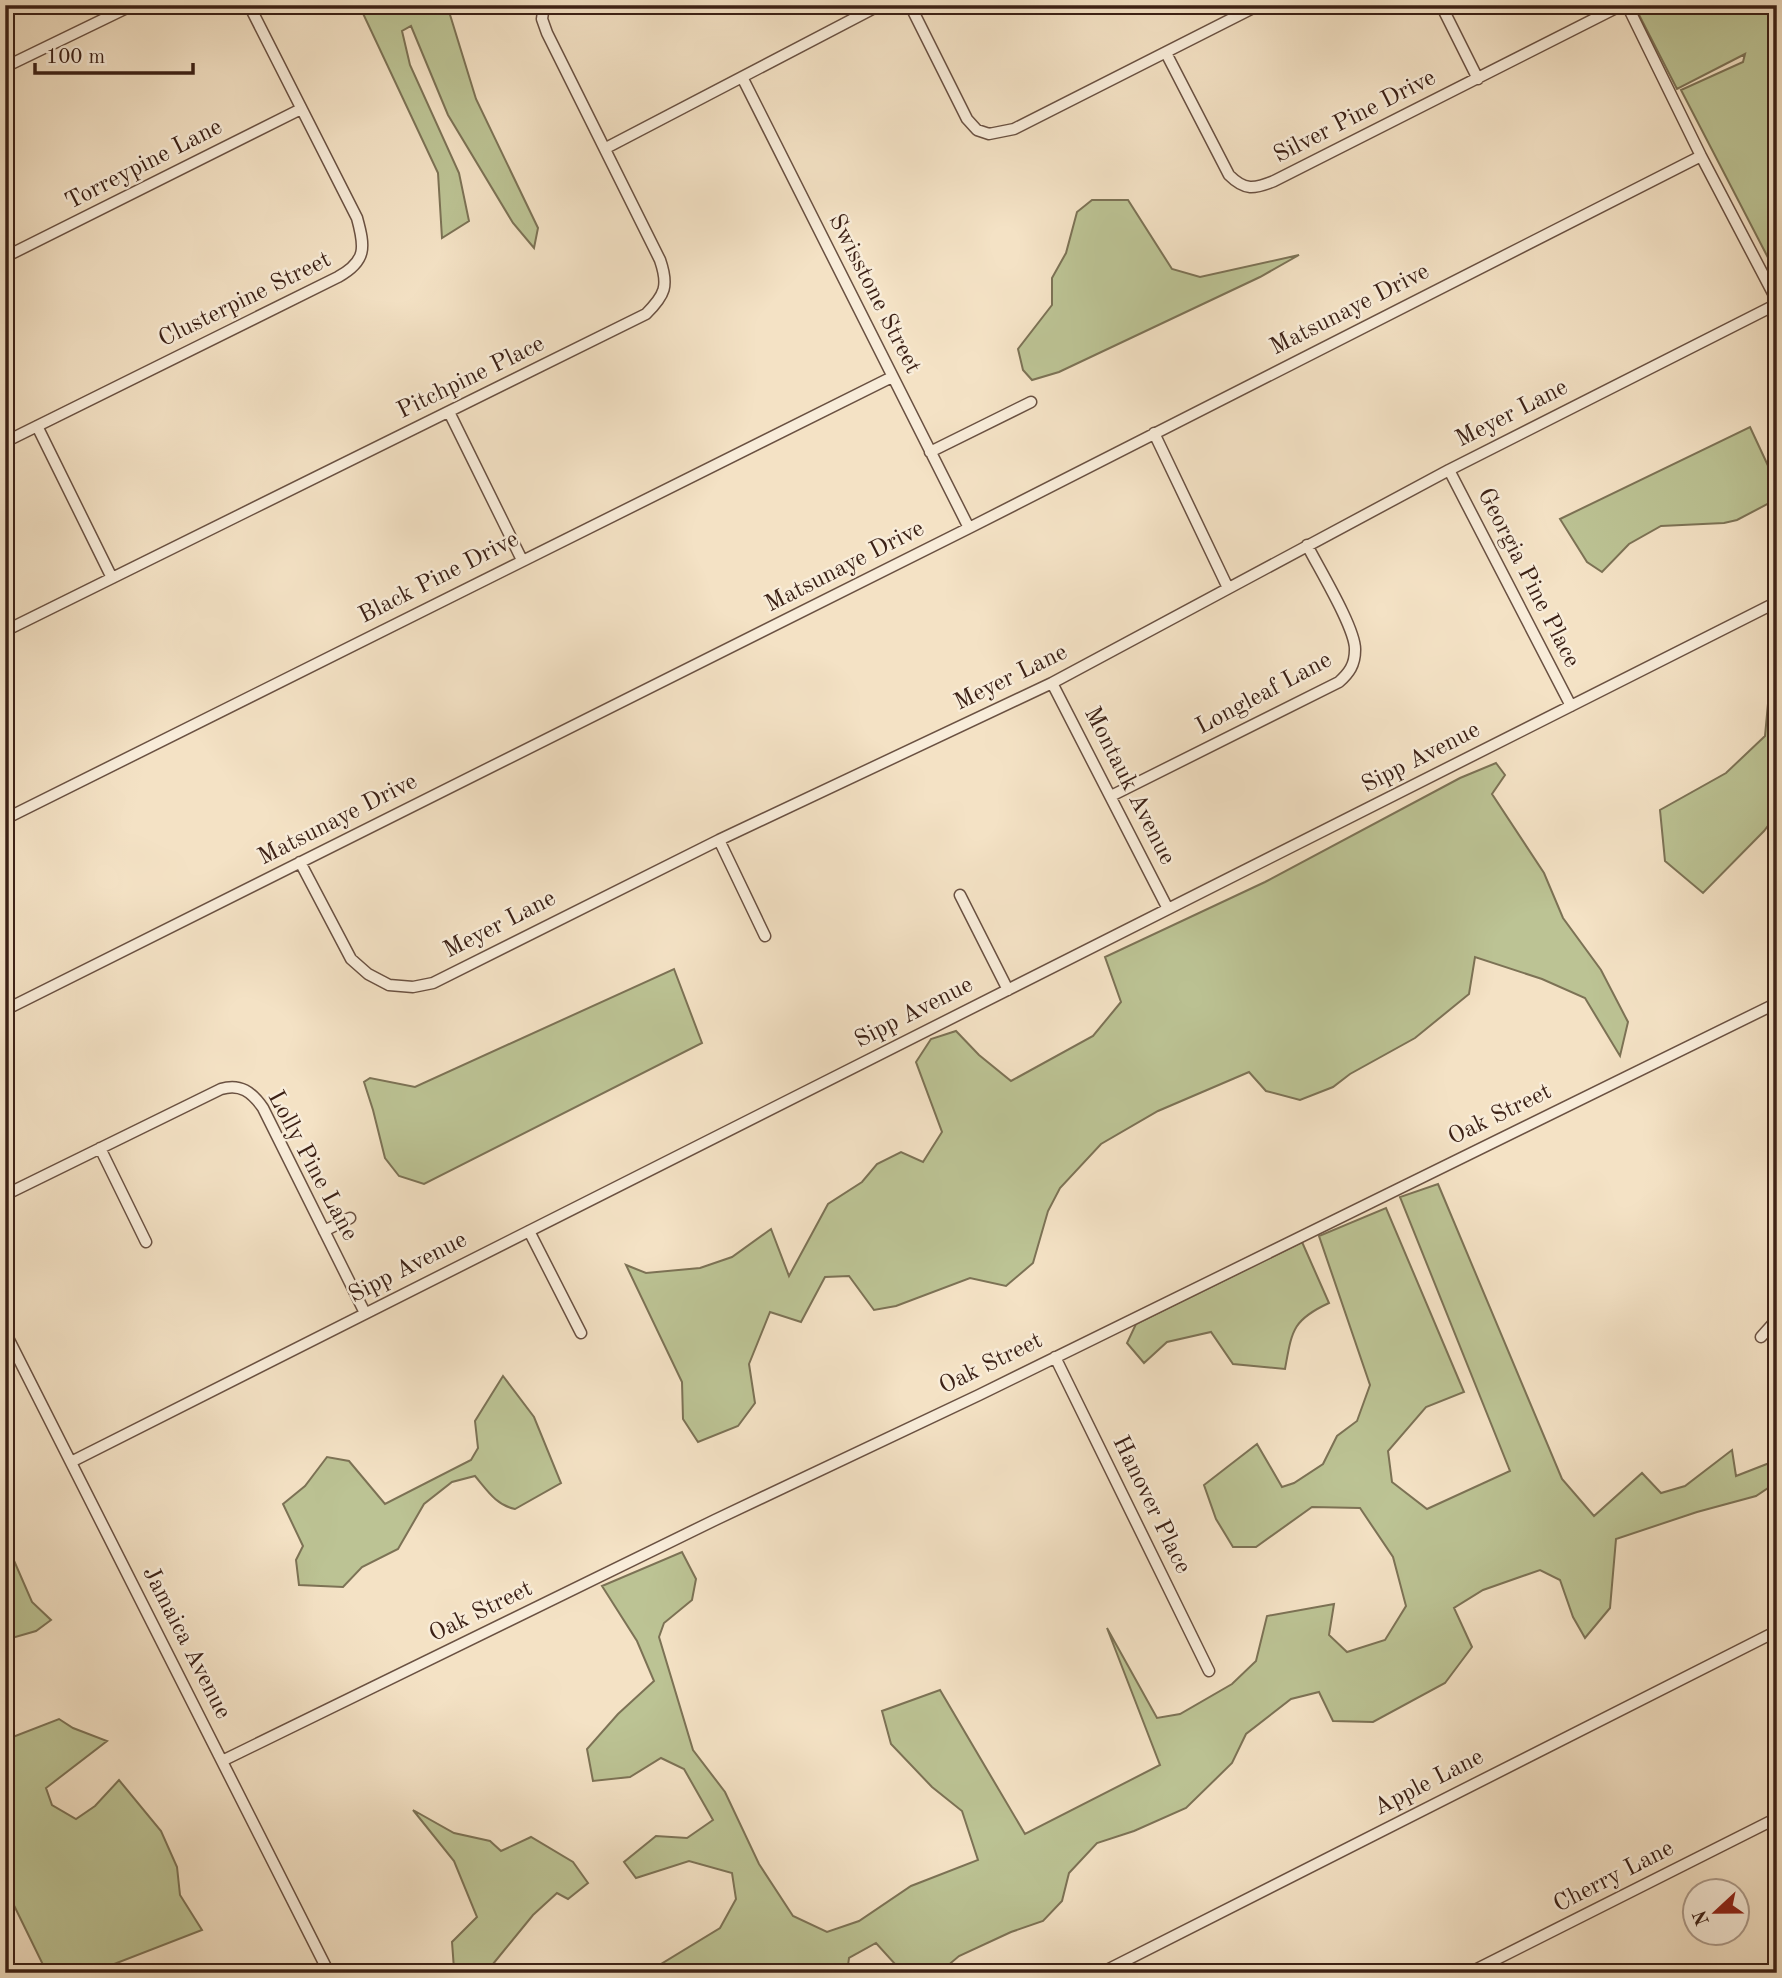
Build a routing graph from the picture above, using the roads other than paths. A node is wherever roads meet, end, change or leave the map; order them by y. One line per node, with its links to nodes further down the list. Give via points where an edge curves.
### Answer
1 (133, 5): 10 (street)
2 (248, 5): 13 (street, Clusterpine Street)
3 (544, 5): 14 (street, Pitchpine Place, via 547,33)
4 (880, 5): 11 (street)
5 (910, 5): 9 (street, via 967,118 977,130 989,134 1014,129)
6 (1259, 5): 9 (street)
7 (1441, 5): 12 (street)
8 (1624, 5): 12 (street, Silver Pine Drive); 15 (street)
9 (1166, 53): 12 (street, Silver Pine Drive, via 1229,175 1239,185 1251,188)
10 (5, 68)
11 (742, 77): 14 (street); 18 (street, Swisstone Street)
12 (1478, 79)
13 (301, 109): 16 (street, Torreypine Lane); 21 (street, Clusterpine Street, via 357,218 362,255 353,269)
14 (606, 148): 20 (street, Pitchpine Place, via 666,275 658,303 646,314)
15 (1701, 156): 17 (street); 22 (street, Matsunaye Drive)
16 (5, 257)
17 (1777, 303): 25 (street, Meyer Lane)
18 (892, 377): 24 (street, Swisstone Street); 28 (street, Black Pine Drive)
19 (1031, 401): 24 (street)
20 (449, 412): 28 (street); 29 (street, Pitchpine Place)
21 (37, 426): 23 (street, Clusterpine Street); 29 (street)
22 (1154, 433): 26 (street, Matsunaye Drive); 30 (street)
23 (5, 442)
24 (930, 452): 26 (street, Swisstone Street)
25 (1449, 470): 27 (street, Meyer Lane); 34 (street, Georgia Pine Place)
26 (969, 528): 38 (street, Matsunaye Drive)
27 (1307, 545): 30 (street, Meyer Lane); 35 (street, Longleaf Lane, via 1356,648 1351,671 1339,682)
28 (522, 560): 36 (street, Black Pine Drive)
29 (112, 578): 32 (street, Pitchpine Place)
30 (1228, 588): 33 (street, Meyer Lane)
31 (1777, 602): 34 (street, Sipp Avenue)
32 (5, 631)
33 (1052, 683): 35 (street, Montauk Avenue); 37 (street, Meyer Lane)
34 (1571, 706): 40 (street, Sipp Avenue)
35 (1111, 796): 40 (street, Montauk Avenue)
36 (5, 819)
37 (719, 839): 38 (street, Meyer Lane, via 413,988 389,985 351,959); 41 (street)
38 (300, 862): 44 (street, Matsunaye Drive)
39 (960, 895): 42 (street)
40 (1168, 909): 42 (street, Sipp Avenue)
41 (765, 936)
42 (1007, 990): 49 (street, Sipp Avenue)
43 (1777, 1003): 56 (street, Oak Street)
44 (5, 1010)
45 (100, 1148): 46 (street, Lolly Pine Lane); 48 (street, Lolly Pine Lane, via 220,1089 242,1088 263,1108); 50 (street)
46 (5, 1195)
47 (350, 1217): 48 (street)
48 (324, 1231): 51 (street, Lolly Pine Lane)
49 (529, 1231): 51 (street, Sipp Avenue); 54 (street)
50 (146, 1242)
51 (365, 1313): 57 (street, Sipp Avenue)
52 (1777, 1318): 55 (street)
53 (5, 1332): 57 (street, Jamaica Avenue)
54 (581, 1332)
55 (1761, 1337)
56 (1055, 1357): 59 (street, Hanover Place); 60 (street, Oak Street)
57 (71, 1462): 60 (street, Jamaica Avenue)
58 (1777, 1631): 63 (street, Apple Lane)
59 (1209, 1671)
60 (222, 1762): 62 (street, Jamaica Avenue)
61 (1777, 1818): 64 (street, Cherry Lane)
62 (329, 1973)
63 (1101, 1973)
64 (1469, 1973)

